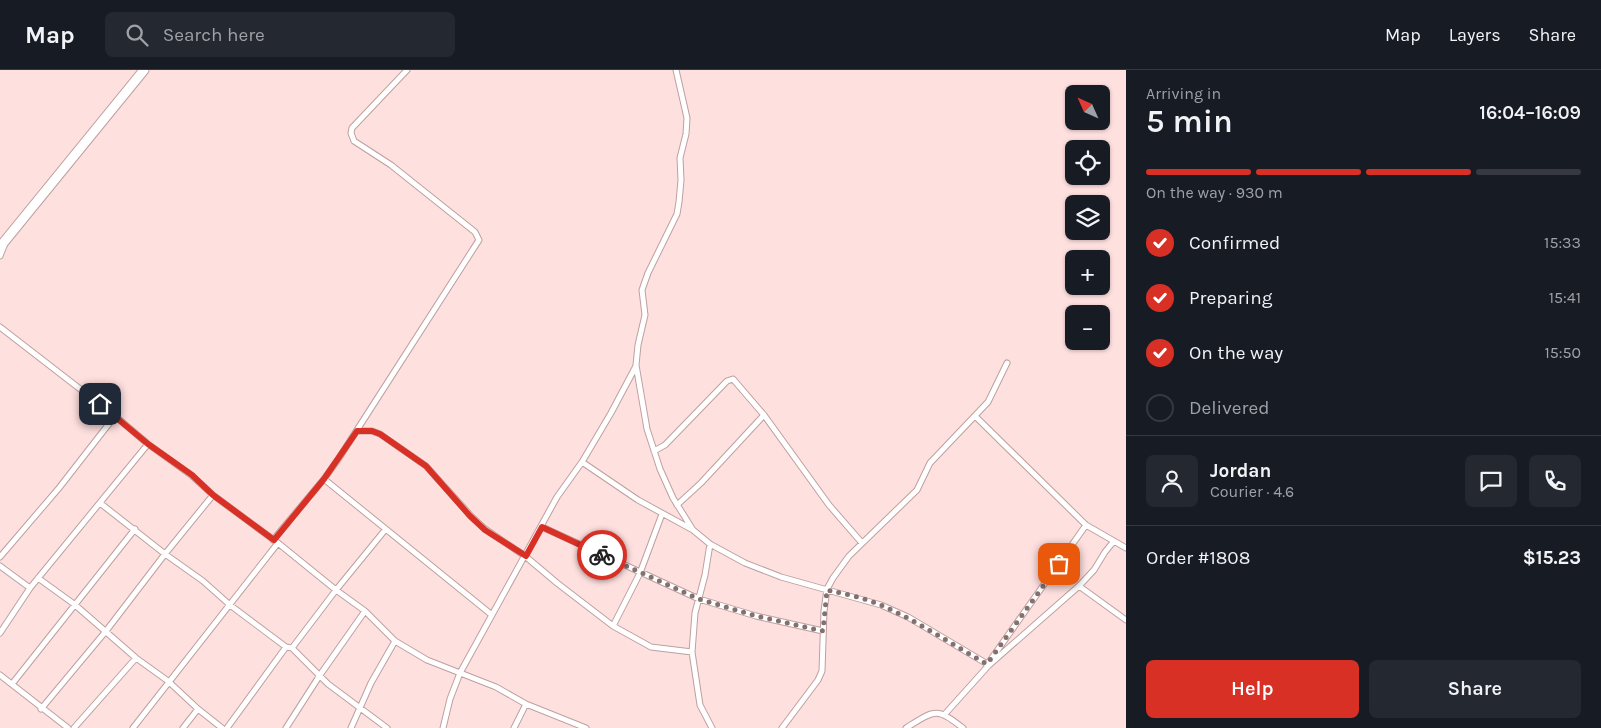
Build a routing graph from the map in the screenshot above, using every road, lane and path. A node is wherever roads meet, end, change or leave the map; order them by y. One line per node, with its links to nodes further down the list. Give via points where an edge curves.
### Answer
1 (144, 70): 4 (main road)
2 (407, 70): 13 (street, via 352,128 352,137 475,232 479,240)
3 (676, 70): 9 (street, via 687,125 680,158 679,202 677,214 642,290 645,315)
4 (7, 239): 5 (main road); 6 (street)
5 (0, 247)
6 (0, 256)
7 (0, 327): 11 (street)
8 (1007, 363): 12 (street, via 988,402)
9 (636, 365): 15 (street, via 647,430); 16 (street)
10 (764, 415): 15 (street, via 736,381 730,379 665,445); 20 (street); 29 (street, via 828,505)
11 (115, 416): 14 (street); 34 (street)
12 (975, 416): 22 (street); 29 (street, via 930,463 917,490)
13 (357, 431): 17 (street); 33 (street, via 380,434 426,466 485,530)
14 (148, 444): 18 (street, via 192,475); 19 (street)
15 (654, 451): 20 (street)
16 (582, 462): 21 (street); 23 (street, via 557,497)
17 (324, 479): 25 (street); 27 (street)
18 (213, 495): 27 (street); 32 (street)
19 (100, 503): 24 (street); 37 (street)
20 (677, 505): 26 (street)
21 (662, 514): 26 (street); 36 (street)
22 (1086, 525): 28 (street); 56 (street)
23 (542, 527): 33 (street); 36 (street)
24 (135, 529): 32 (street); 43 (street)
25 (385, 530): 40 (street); 46 (street)
26 (693, 530): 30 (street)
27 (276, 541): 40 (street); 44 (street)
28 (1114, 541): 31 (street); 38 (street)
29 (862, 543): 41 (street, via 842,564)
30 (710, 544): 41 (street, via 755,567); 42 (street)
31 (1126, 548)
32 (165, 554): 44 (street); 49 (street)
33 (526, 556): 46 (street); 48 (street)
34 (0, 557)
35 (0, 566): 39 (street)
36 (640, 573): 42 (street); 48 (street)
37 (38, 578): 39 (street); 43 (street)
38 (1079, 586): 47 (street); 56 (street)
39 (30, 588): 51 (street)
40 (336, 590): 45 (street); 53 (street)
41 (827, 590): 50 (street); 56 (street, via 899,613)
42 (699, 599): 50 (street); 54 (street, via 693,625)
43 (74, 604): 49 (street); 61 (street)
44 (230, 605): 53 (street); 60 (street)
45 (365, 611): 52 (street); 59 (street)
46 (492, 615): 57 (street)
47 (1126, 620)
48 (613, 626): 54 (street, via 651,647)
49 (106, 631): 55 (street); 64 (street)
50 (823, 631): 80 (street, via 823,660 818,680)
51 (0, 633)
52 (394, 641): 57 (street, via 426,660); 63 (street)
53 (289, 648): 59 (street); 72 (street)
54 (692, 652): 79 (street, via 700,705)
55 (136, 658): 60 (street); 68 (street)
56 (988, 665): 66 (street)
57 (460, 673): 62 (street, via 496,687); 76 (street)
58 (0, 675): 61 (street)
59 (320, 675): 63 (street); 73 (street)
60 (168, 681): 65 (street); 69 (street)
61 (12, 684): 64 (street)
62 (526, 704): 77 (street); 78 (street)
63 (360, 708): 74 (street); 75 (street)
64 (42, 709): 67 (street)
65 (198, 709): 70 (street); 71 (street)
66 (945, 714): 81 (street, via 931,713); 82 (street)
67 (68, 728)
68 (74, 728)
69 (133, 728)
70 (183, 728)
71 (222, 728)
72 (227, 728)
73 (286, 728)
74 (351, 728)
75 (387, 728)
76 (443, 728)
77 (514, 728)
78 (586, 728)
79 (712, 728)
80 (782, 728)
81 (906, 728)
82 (964, 728)

